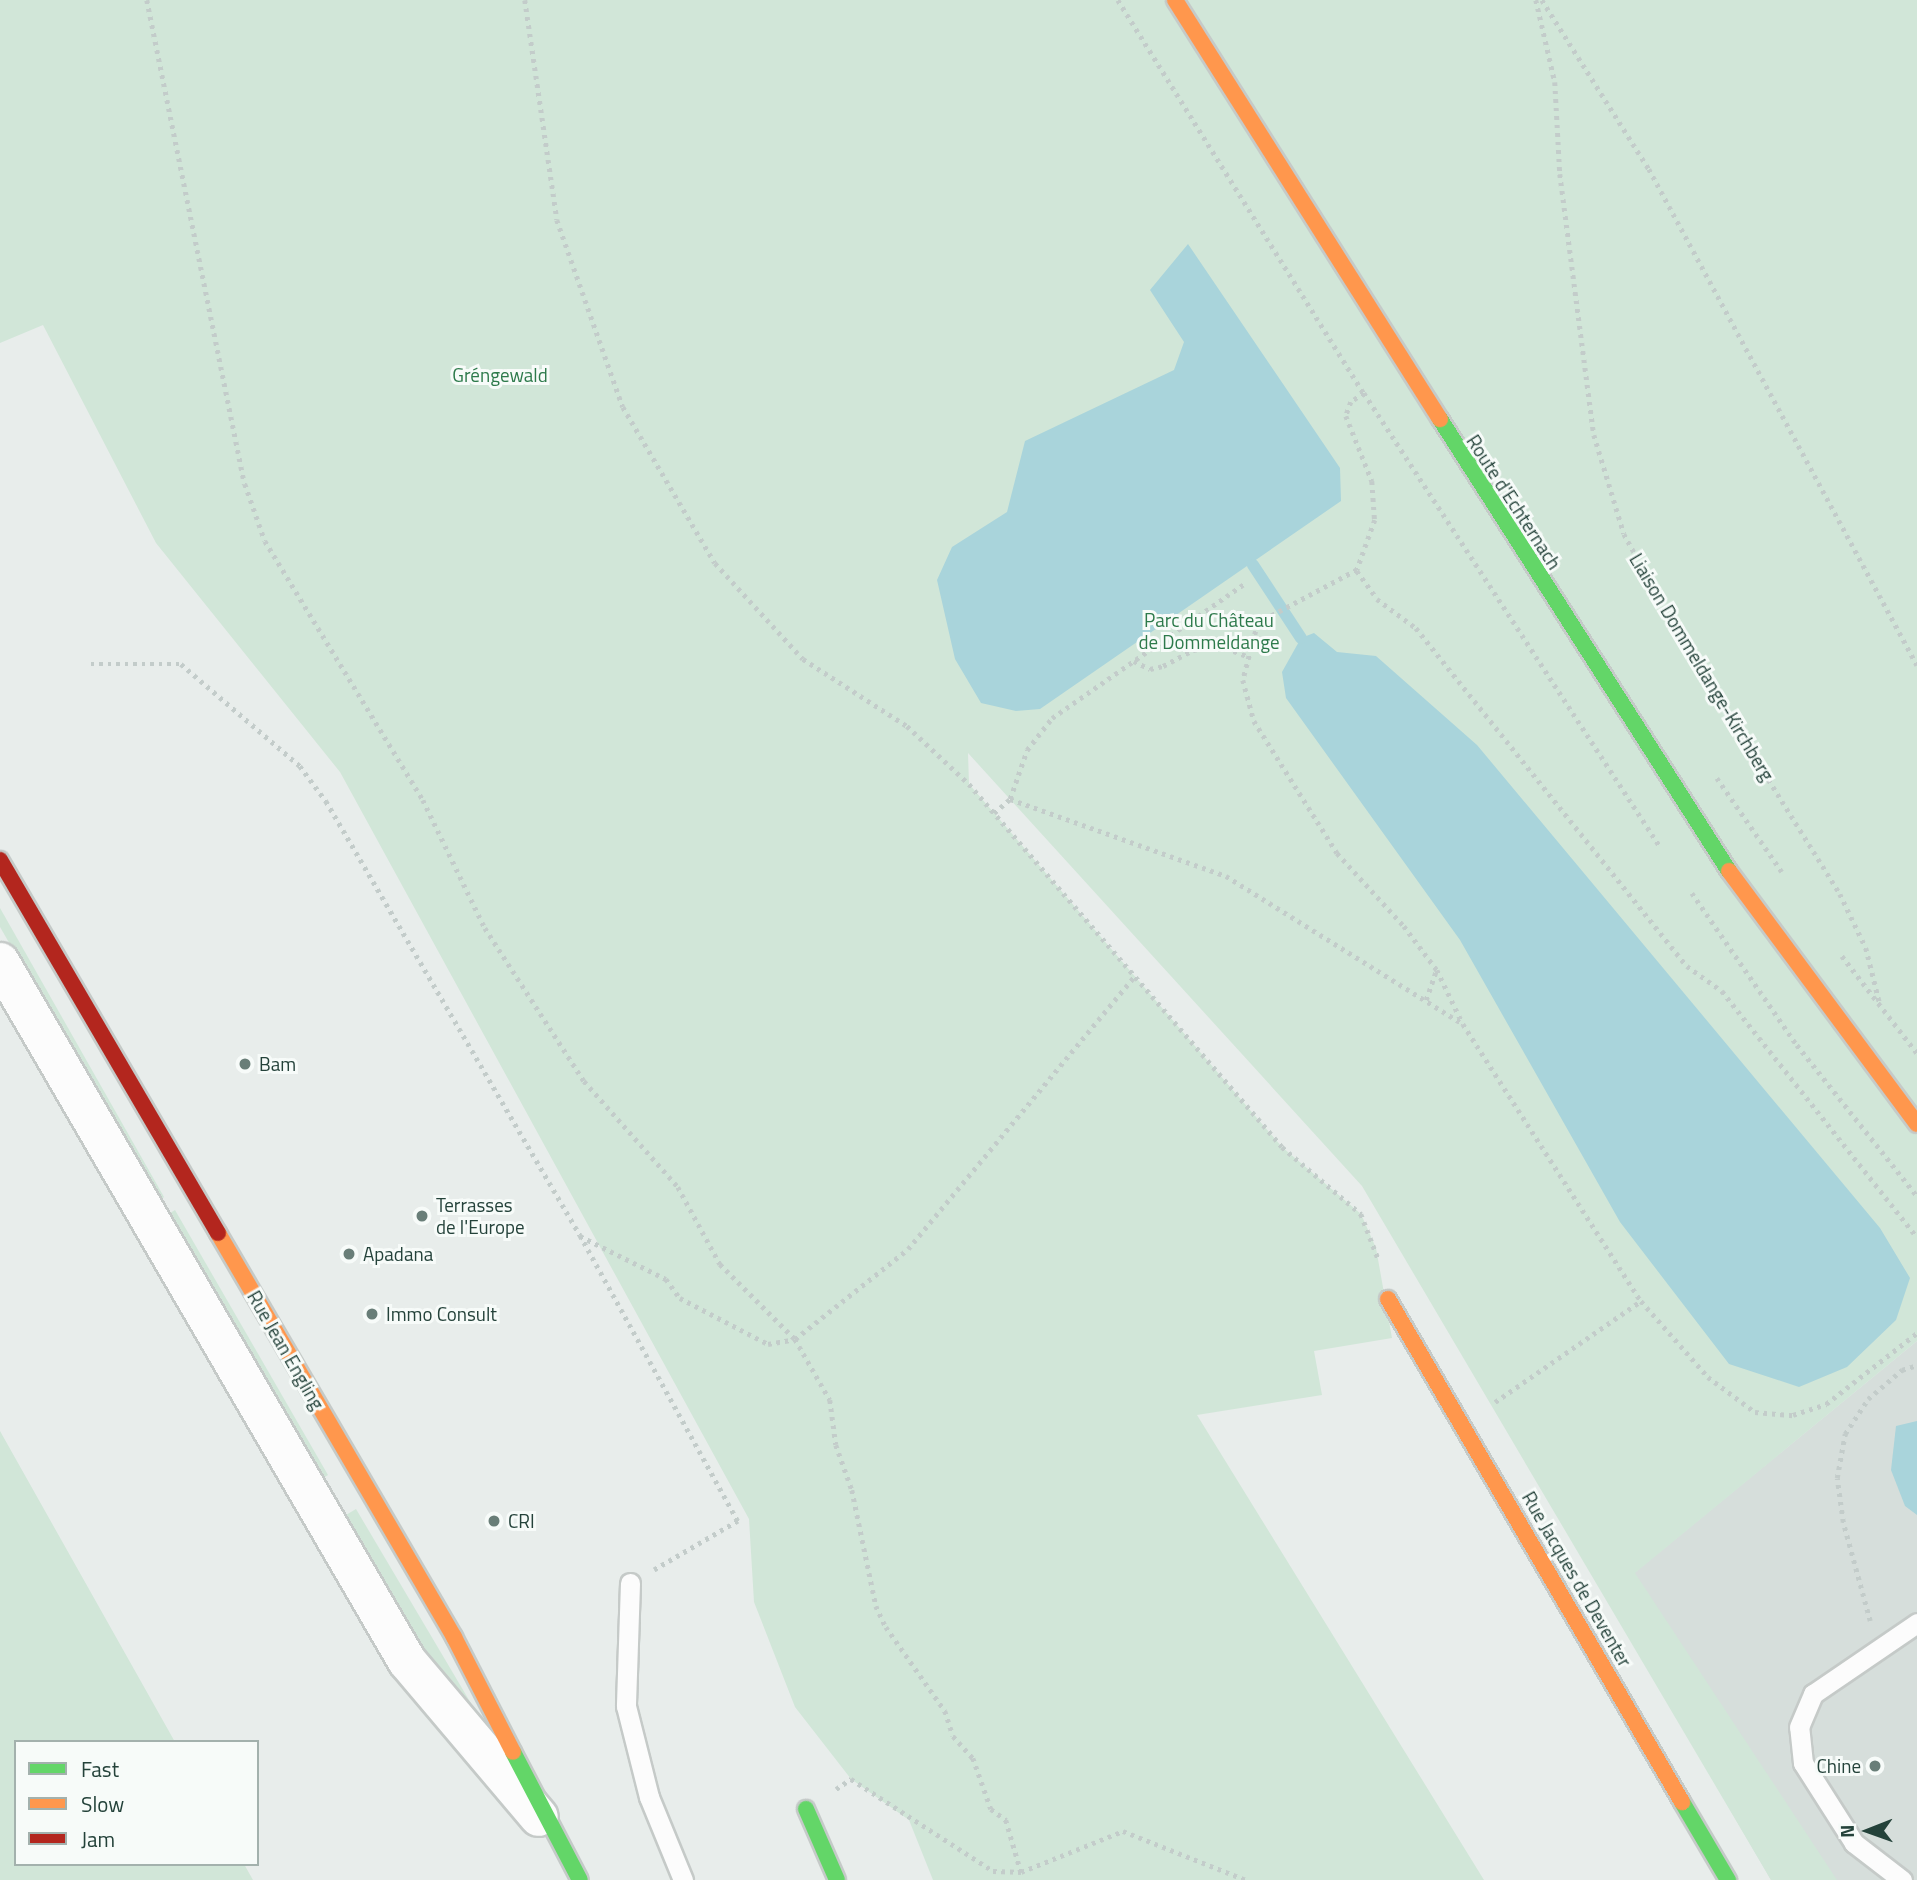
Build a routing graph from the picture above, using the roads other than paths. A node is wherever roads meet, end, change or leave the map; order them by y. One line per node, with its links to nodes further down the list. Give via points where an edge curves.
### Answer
1 (1175, 0): 4 (street, Route d'Echternach, via 1407,374 1703,835)
2 (0, 860): 9 (street, Rue Jean Engling, via 454,1637)
3 (0, 962): 9 (street, Rue Jean Engling, via 407,1661)
4 (1917, 1124)
5 (1388, 1299): 13 (street, Rue Jacques de Deventer)
6 (630, 1583): 11 (lane, via 626,1706 649,1797)
7 (1917, 1623): 14 (lane, via 1812,1694 1799,1727 1803,1763 1854,1843)
8 (806, 1809): 12 (street)
9 (562, 1844): 10 (street, Rue Jean Engling)
10 (580, 1880)
11 (683, 1880)
12 (837, 1880)
13 (1728, 1880)
14 (1902, 1880)

